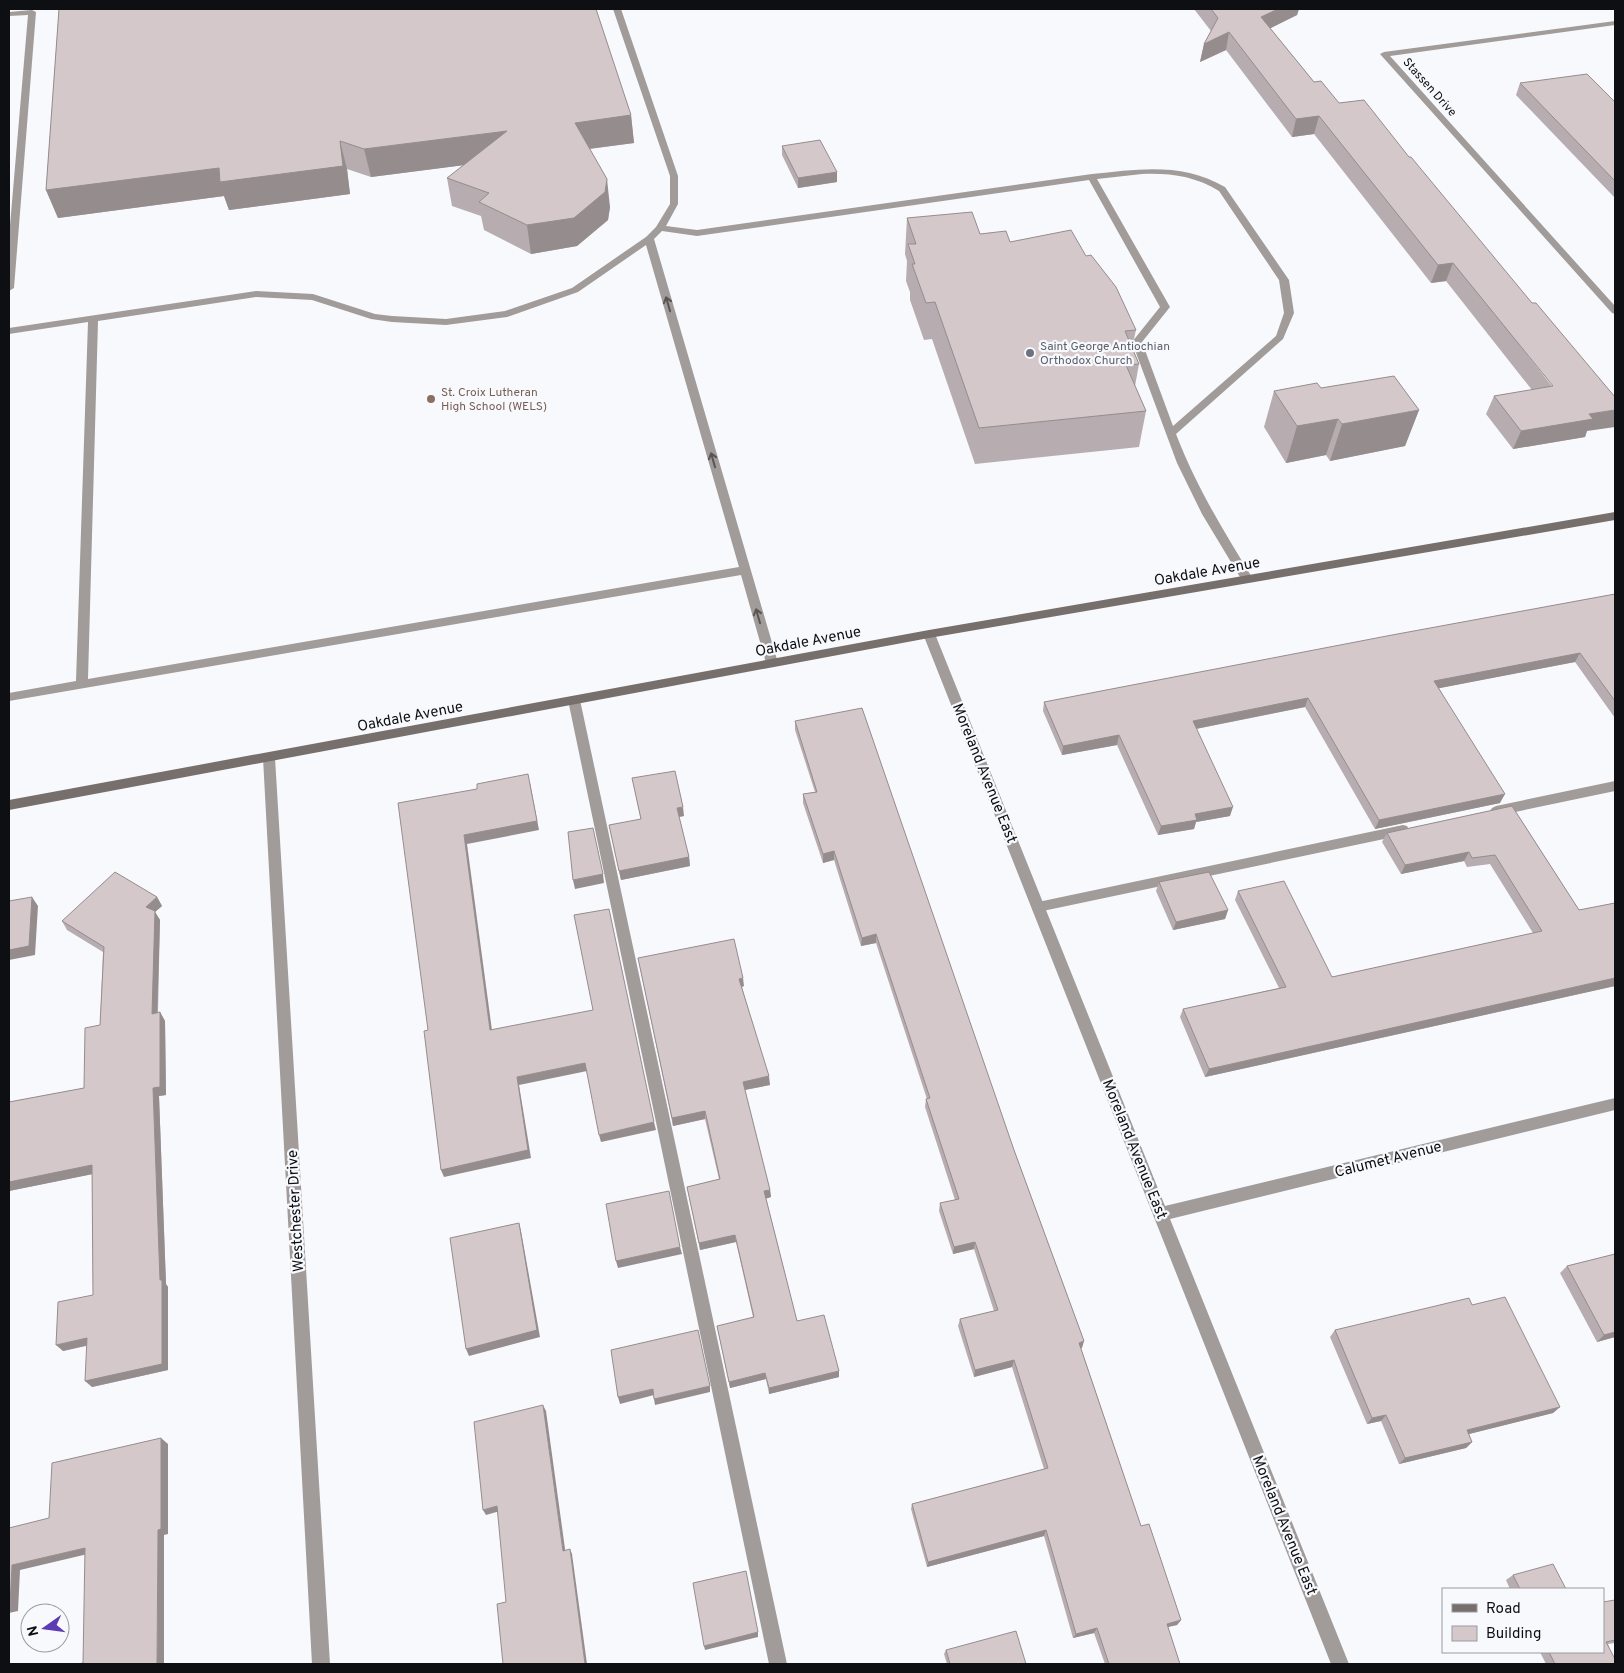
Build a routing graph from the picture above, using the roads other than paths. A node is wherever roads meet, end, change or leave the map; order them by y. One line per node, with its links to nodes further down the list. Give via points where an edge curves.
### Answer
1 (616, 9): 5 (street, via 674,176 674,204)
2 (9, 14): 7 (street, via 32,12)
3 (1615, 23): 8 (street, Stassen Drive, via 1384,54)
4 (1092, 177): 5 (street, via 696,233); 11 (street, via 1165,307 1137,342); 11 (street, via 1158,171 1187,172 1208,178 1222,188 1284,280 1289,312 1280,338)
5 (660, 228): 6 (street)
6 (648, 239): 9 (street, via 575,290 507,314 446,322 392,319 313,296 256,294); 13 (street, one-way to 6)
7 (9, 288)
8 (1615, 311)
9 (93, 318): 10 (street); 17 (street)
10 (9, 331)
11 (1171, 433): 14 (street, via 1207,514)
12 (1615, 516): 14 (street, Oakdale Avenue)
13 (745, 570): 16 (street, one-way to 13); 17 (street)
14 (1247, 579): 15 (street, Oakdale Avenue)
15 (929, 634): 16 (street, Oakdale Avenue); 25 (street, Moreland Avenue East)
16 (772, 663): 19 (street, Oakdale Avenue)
17 (82, 684): 18 (street)
18 (9, 697)
19 (574, 700): 20 (street, Oakdale Avenue); 29 (street)
20 (269, 758): 22 (street, Oakdale Avenue); 28 (street, Westchester Drive)
21 (1615, 786): 23 (street)
22 (9, 805)
23 (1478, 814)
24 (1420, 827): 25 (street)
25 (1038, 907): 27 (street, Moreland Avenue East)
26 (1615, 1104): 27 (street, Calumet Avenue)
27 (1160, 1214): 30 (street, Moreland Avenue East)
28 (321, 1664)
29 (778, 1664)
30 (1340, 1664)

